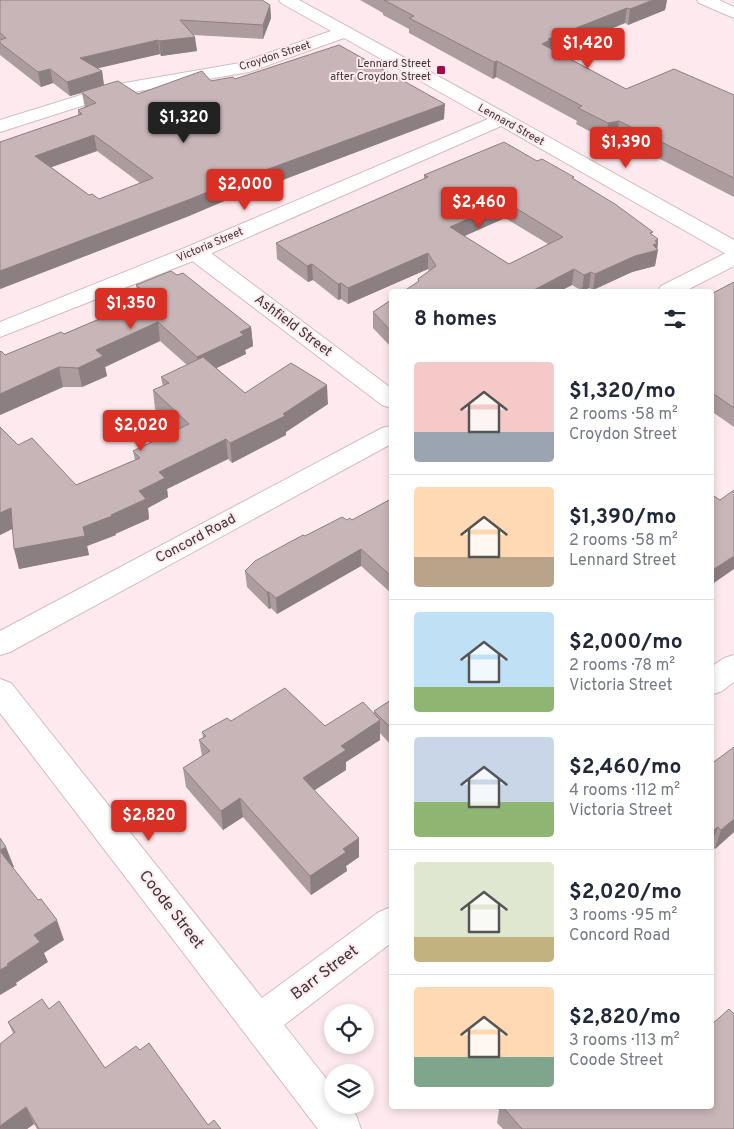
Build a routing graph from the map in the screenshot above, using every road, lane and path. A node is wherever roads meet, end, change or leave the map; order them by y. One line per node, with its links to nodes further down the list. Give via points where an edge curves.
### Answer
1 (287, 0): 4 (street, Lennard Street)
2 (705, 0): 3 (street)
3 (734, 13)
4 (345, 32): 6 (street, Lennard Street); 7 (street, Croydon Street, via 243,68 113,90)
5 (0, 107): 7 (street)
6 (502, 120): 8 (street, Lennard Street); 9 (street, Victoria Street)
7 (8, 123)
8 (734, 249)
9 (196, 252): 12 (street, Victoria Street); 13 (street, Ashfield Street)
10 (734, 258): 11 (street)
11 (673, 289)
12 (0, 330)
13 (389, 398)
14 (389, 435): 15 (street, Concord Road)
15 (0, 644)
16 (734, 666): 17 (street)
17 (714, 681)
18 (0, 691): 20 (street, Coode Street)
19 (389, 924): 20 (street, Barr Street)
20 (259, 1022): 21 (street, Coode Street)
21 (342, 1129)

